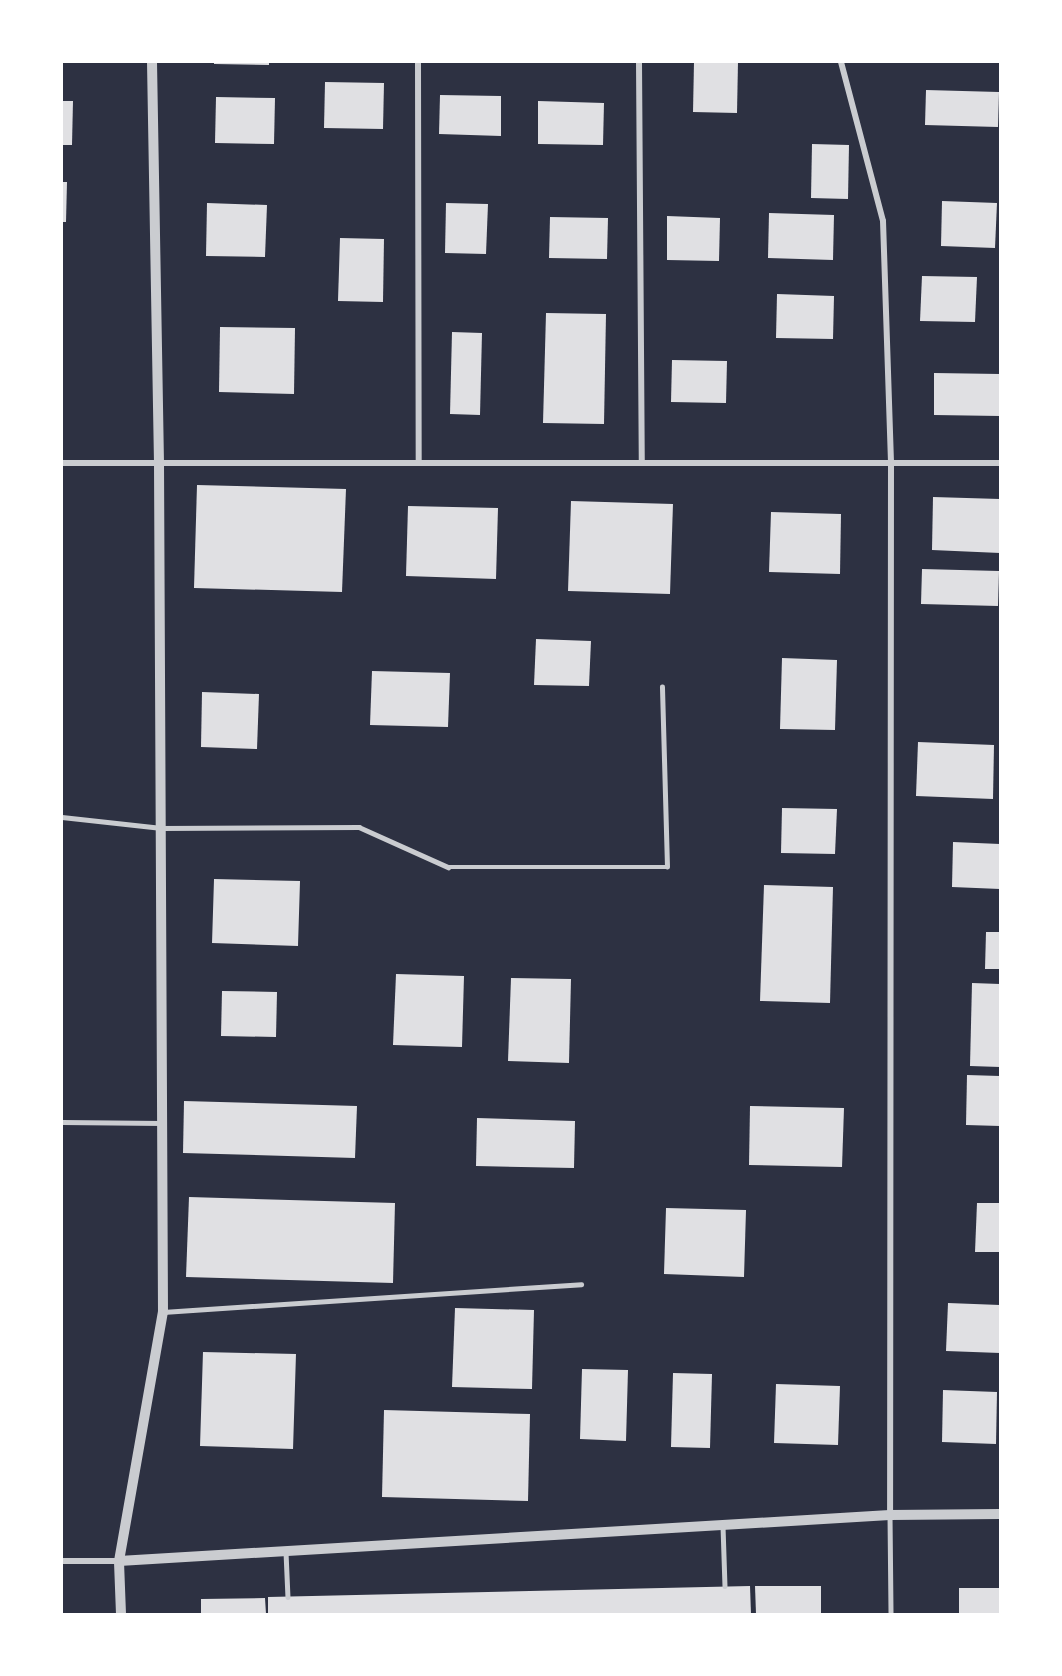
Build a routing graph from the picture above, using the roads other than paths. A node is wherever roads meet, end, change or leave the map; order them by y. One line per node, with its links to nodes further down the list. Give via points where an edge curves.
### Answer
1 (152, 62): 9 (street)
2 (418, 62): 5 (street)
3 (639, 62): 6 (street)
4 (841, 62): 7 (street, via 883,221)
5 (419, 462): 6 (street); 9 (street)
6 (642, 462): 7 (street)
7 (891, 462): 10 (street); 19 (street)
8 (62, 463): 9 (street)
9 (159, 463): 13 (street)
10 (1000, 463)
11 (662, 687): 13 (lane, via 667,867 448,867 359,827)
12 (62, 817): 13 (lane)
13 (160, 828): 15 (street)
14 (62, 1122): 15 (lane)
15 (162, 1123): 17 (street)
16 (581, 1284): 17 (lane)
17 (163, 1312): 23 (street)
18 (1000, 1514): 19 (street)
19 (890, 1515): 20 (street); 27 (lane)
20 (722, 1525): 21 (street); 24 (lane)
21 (286, 1551): 23 (street); 25 (lane)
22 (62, 1561): 23 (street)
23 (119, 1561): 26 (street)
24 (725, 1586)
25 (288, 1597)
26 (121, 1614)
27 (891, 1614)

